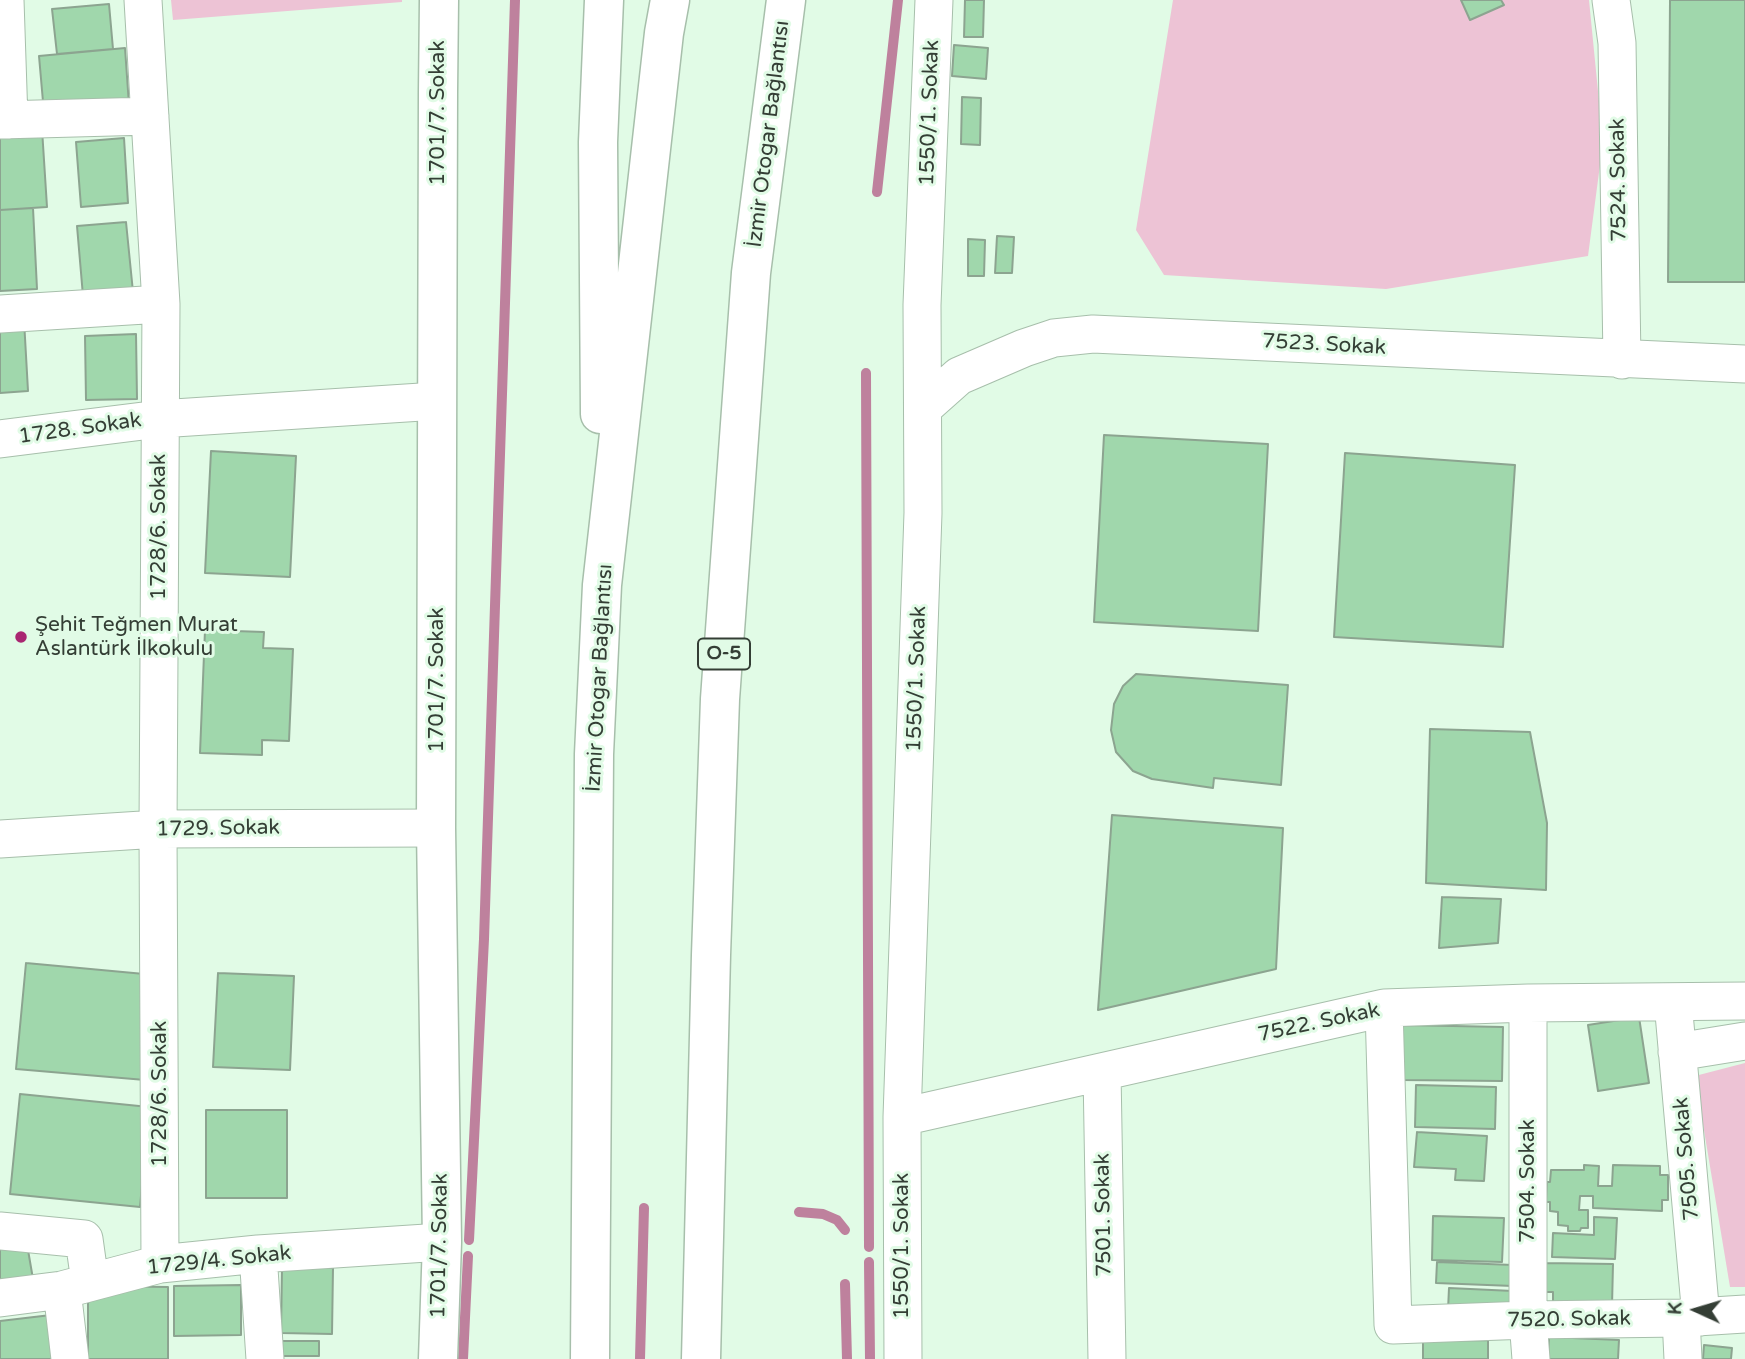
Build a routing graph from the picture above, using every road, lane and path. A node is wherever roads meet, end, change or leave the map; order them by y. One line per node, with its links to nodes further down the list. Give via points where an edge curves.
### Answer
1 (5, 0): 10 (street)
2 (143, 0): 9 (street, 1728/6. Sokak)
3 (439, 0): 15 (main road, 1701/7. Sokak)
4 (604, 0): 19 (main road, via 598,142)
5 (670, 0): 19 (main road, İzmir Otogar Bağlantısı)
6 (786, 0): 44 (main road, İzmir Otogar Bağlantısı / O-5, via 751,273 720,699)
7 (934, 0): 16 (street, 1550/1. Sokak, via 922,305)
8 (1611, 0): 13 (street, 7524. Sokak, via 1617,43)
9 (150, 116): 10 (street); 11 (street, 1728/6. Sokak)
10 (5, 120)
11 (161, 304): 12 (street); 17 (street, 1728/6. Sokak)
12 (0, 314)
13 (1622, 359): 14 (street, 7523. Sokak); 16 (street, 7523. Sokak, via 1093,334 1054,338 970,371)
14 (1745, 364)
15 (437, 401): 17 (street, 1728. Sokak); 20 (main road, 1701/7. Sokak)
16 (923, 408): 30 (street, 1550/1. Sokak)
17 (159, 419): 18 (street, 1728. Sokak); 21 (street, 1728/6. Sokak)
18 (0, 439)
19 (601, 585): 43 (main road, İzmir Otogar Bağlantısı, via 594,754)
20 (436, 828): 21 (street, 1729. Sokak); 32 (main road, 1701/7. Sokak)
21 (159, 830): 22 (street, 1729. Sokak); 34 (street, 1728/6. Sokak)
22 (0, 839)
23 (1745, 1001): 24 (street, 7522. Sokak)
24 (1673, 1002): 25 (street, 7522. Sokak); 28 (street, 7505. Sokak)
25 (1528, 1003): 26 (street, 7522. Sokak); 39 (street, 7504. Sokak)
26 (1384, 1008): 29 (street, 7522. Sokak); 39 (street, 7520. Sokak, via 1393,1325)
27 (1745, 1041): 28 (street)
28 (1677, 1052): 38 (street, 7505. Sokak)
29 (1101, 1072): 30 (street, 7522. Sokak); 46 (street, 7501. Sokak)
30 (902, 1117): 45 (street, 1550/1. Sokak)
31 (0, 1231): 35 (street, via 83,1239)
32 (442, 1242): 33 (street, 1729/4. Sokak); 42 (main road, 1701/7. Sokak)
33 (258, 1254): 34 (street, 1729/4. Sokak); 41 (street)
34 (160, 1264): 35 (street, 1729/4. Sokak)
35 (76, 1286): 36 (street, 1729/4. Sokak); 40 (street)
36 (0, 1298)
37 (1745, 1314): 38 (street, 7520. Sokak)
38 (1691, 1317): 39 (street, 7520. Sokak); 48 (street, 7505. Sokak)
39 (1528, 1320): 47 (street, 7504. Sokak)
40 (70, 1359)
41 (265, 1359)
42 (438, 1359)
43 (590, 1359)
44 (701, 1359)
45 (903, 1359)
46 (1107, 1359)
47 (1531, 1359)
48 (1683, 1359)

